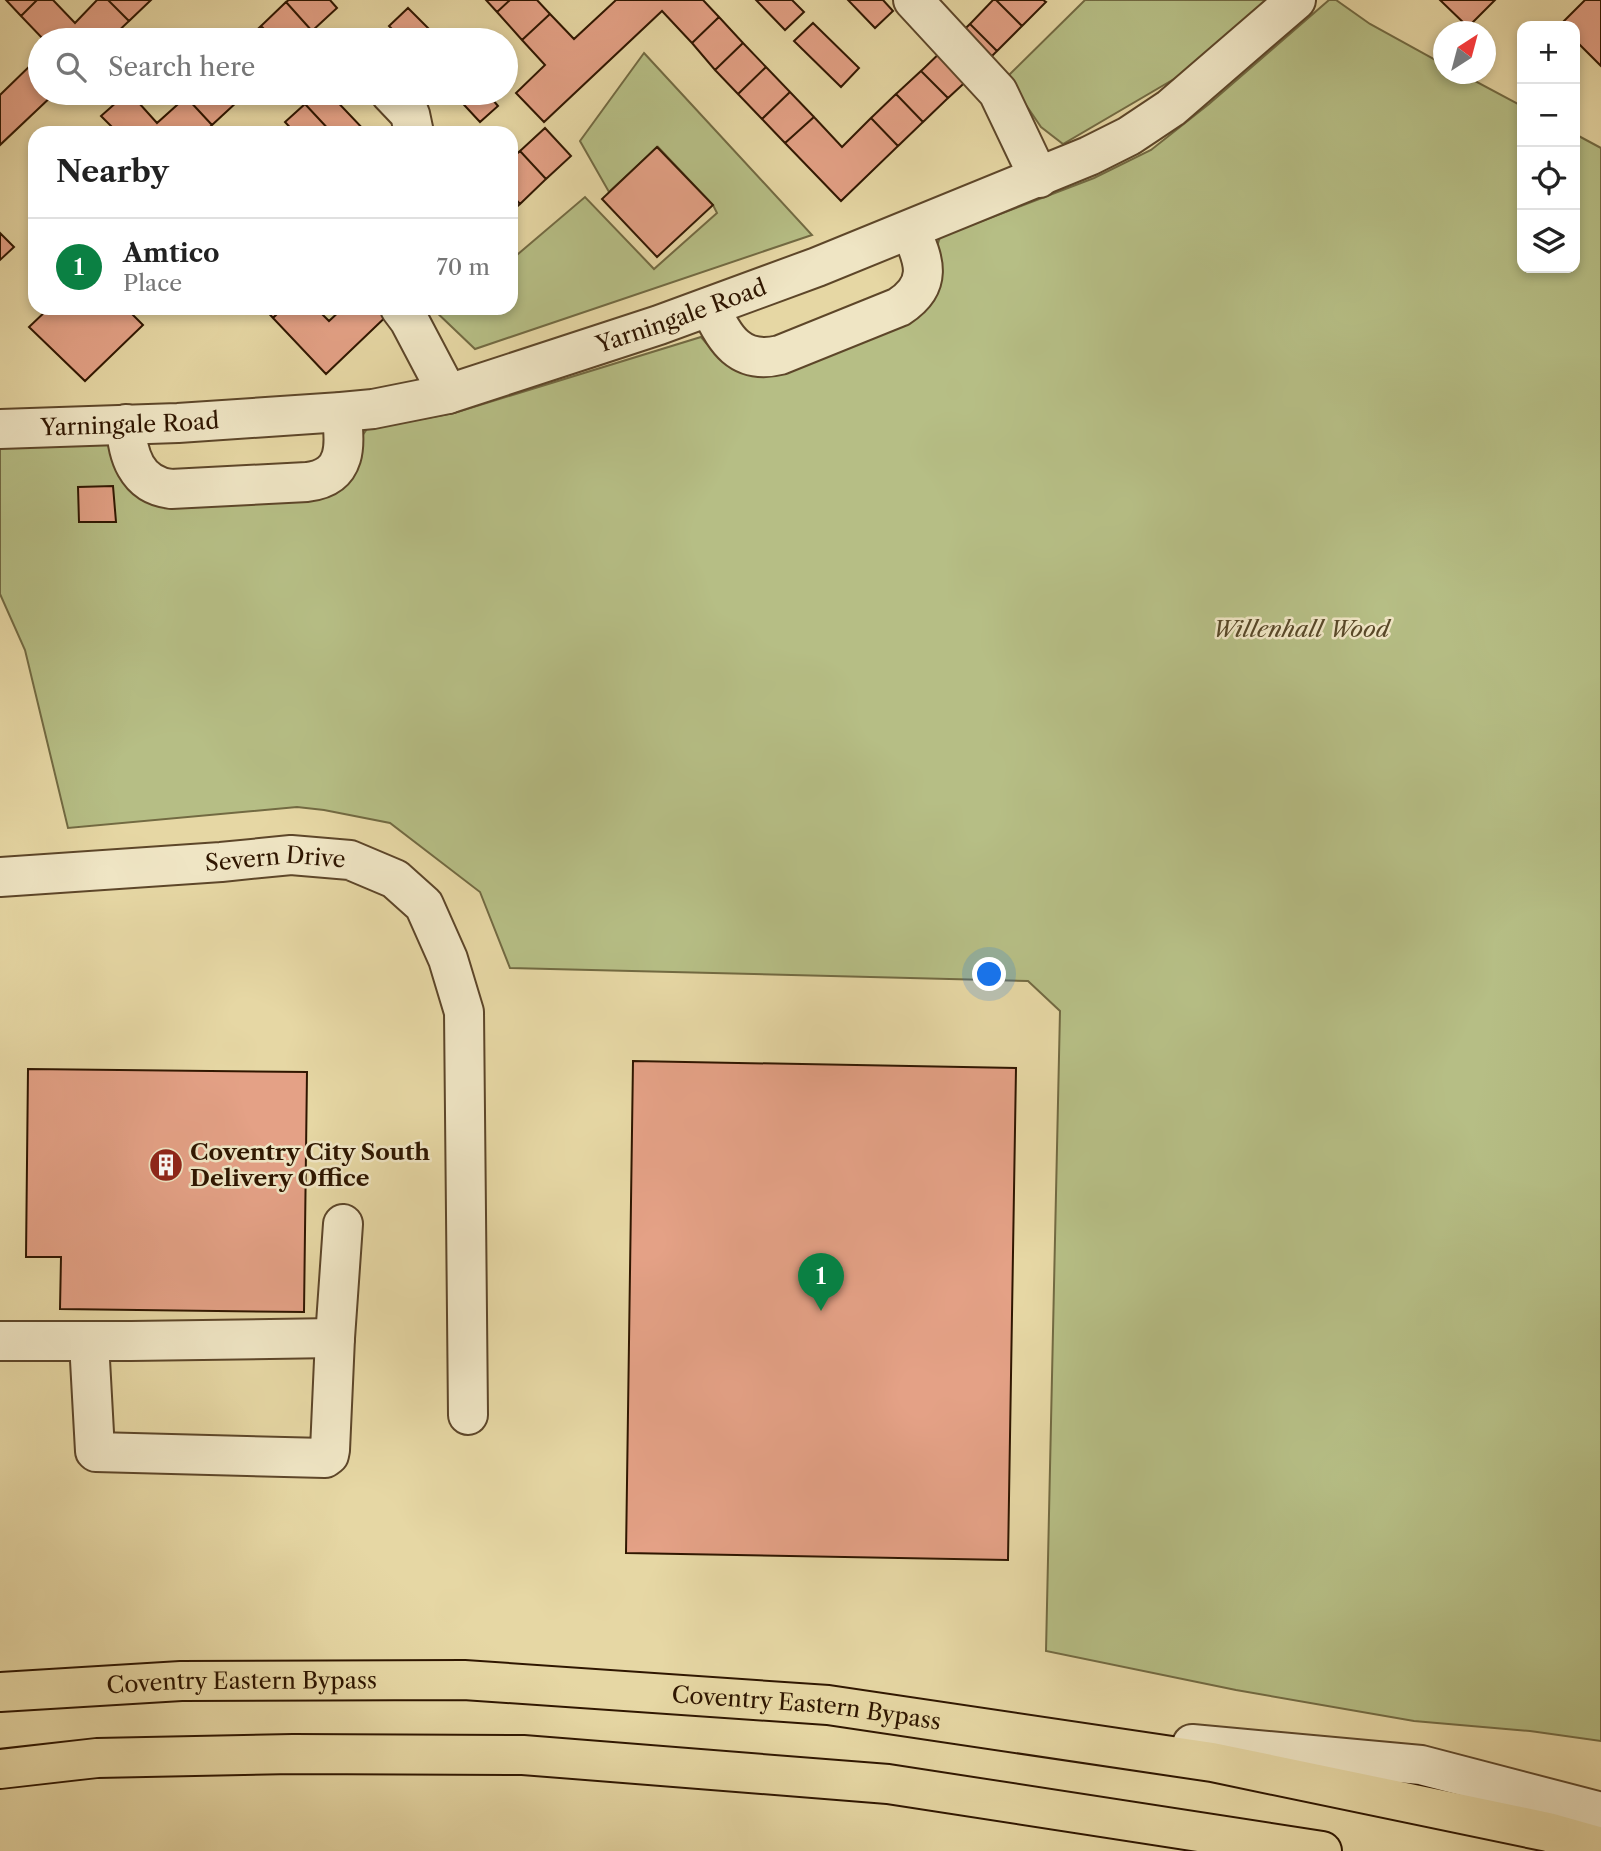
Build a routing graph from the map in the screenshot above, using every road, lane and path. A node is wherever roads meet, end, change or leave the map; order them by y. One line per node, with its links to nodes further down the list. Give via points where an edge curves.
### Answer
1 (913, 0): 3 (street, via 998,92)
2 (1296, 0): 3 (street, Yarningale Road, via 1171,108 1119,141)
3 (1039, 178): 4 (street, Yarningale Road)
4 (911, 230): 5 (street, Yarningale Road); 5 (street, via 924,269 923,281 908,302 780,355 756,357 736,348 725,338)
5 (710, 307): 7 (street, Yarningale Road)
6 (405, 315): 7 (street)
7 (447, 394): 8 (street, Yarningale Road)
8 (341, 412): 9 (street, Yarningale Road); 9 (street, via 344,453 330,473 307,482 162,488 144,477 132,460)
9 (126, 424): 10 (street, Yarningale Road)
10 (0, 429)
11 (0, 877): 16 (street, Severn Drive, via 291,855 350,860 395,879 424,905 449,959 464,1012)
12 (343, 1224): 13 (street)
13 (335, 1338): 15 (street); 15 (street, via 330,1450 325,1458 96,1452)
14 (0, 1341): 15 (street)
15 (89, 1342)
16 (468, 1415)
17 (0, 1692): 18 (highway, Coventry Eastern Bypass, via 181,1681 464,1680 828,1705)
18 (939, 1721): 20 (street, via 1421,1765); 21 (highway, Coventry Eastern Bypass, via 1212,1762)
19 (0, 1769): 22 (highway, via 97,1758 523,1755 888,1784)
20 (1601, 1812)
21 (1601, 1847)
22 (1322, 1851)

